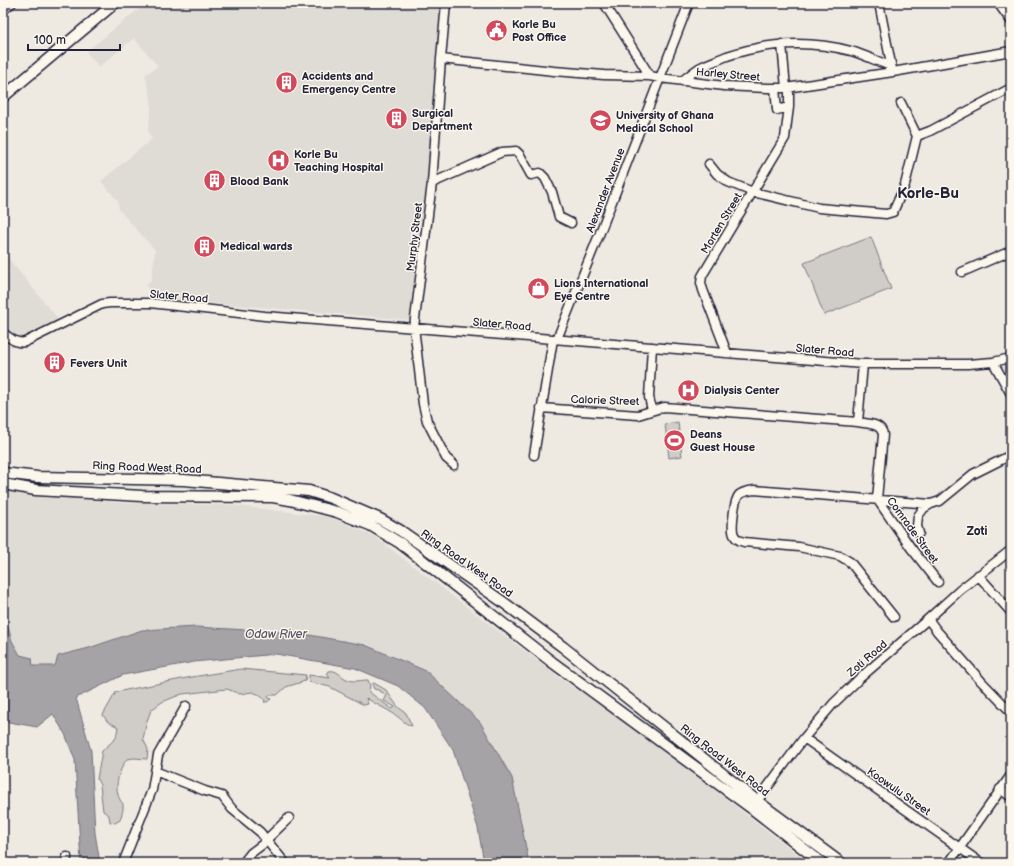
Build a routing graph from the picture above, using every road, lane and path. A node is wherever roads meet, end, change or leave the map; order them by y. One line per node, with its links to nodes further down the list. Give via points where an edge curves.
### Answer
1 (12, 3): 8 (street)
2 (115, 3): 20 (main road)
3 (446, 3): 12 (street, Murphy Street)
4 (604, 3): 14 (street)
5 (689, 3): 15 (street, Alexander Avenue)
6 (879, 3): 13 (street)
7 (998, 3): 9 (street)
8 (3, 10)
9 (1011, 21)
10 (782, 44): 13 (street, via 852,51); 16 (street, via 742,51 716,60 698,68); 17 (street, Morten Street)
11 (1011, 51): 13 (street, Harley Street)
12 (441, 59): 14 (street, Harley Street, via 604,75); 25 (street, Murphy Street)
13 (892, 69): 17 (street, Harley Street)
14 (650, 76): 15 (street, Harley Street)
15 (660, 78): 16 (street, Harley Street); 32 (street, Alexander Avenue)
16 (682, 81): 18 (street, Harley Street)
17 (788, 87): 18 (street, Harley Street); 22 (street, Morten Street)
18 (776, 88): 22 (street, via 777,110)
19 (1011, 88): 23 (street, via 930,132)
20 (3, 97)
21 (901, 103): 23 (street)
22 (789, 107): 26 (street, Morten Street, via 785,138)
23 (917, 136): 26 (street, via 905,185 891,213 819,208)
24 (709, 164): 26 (street, via 728,182)
25 (432, 183): 27 (street, via 502,152 516,151 531,175 540,173 545,178 559,217); 30 (street, Murphy Street)
26 (753, 192): 34 (street, Morten Street, via 702,276 703,290)
27 (572, 223)
28 (1011, 251): 29 (street)
29 (962, 272)
30 (414, 327): 31 (street, Slater Road, via 265,316 150,303 110,303 102,304 25,342 16,342); 32 (street, Slater Road); 44 (street, Murphy Street, via 427,422 446,458)
31 (3, 333)
32 (555, 339): 33 (street, Slater Road); 39 (street, Alexander Avenue)
33 (652, 347): 34 (street, Slater Road); 40 (street, via 649,397)
34 (727, 353): 37 (street, Slater Road)
35 (1011, 358): 36 (street, Slater Road)
36 (993, 362): 37 (street, Slater Road); 38 (street)
37 (863, 364): 41 (street)
38 (1011, 394)
39 (541, 408): 40 (street, Calorie Street, via 638,415); 42 (street, Alexander Avenue)
40 (652, 410): 41 (street, Calorie Street, via 664,408)
41 (858, 422): 47 (street, Comrade Street, via 879,426 882,430)
42 (534, 455)
43 (1011, 456): 48 (street, via 973,474 940,501)
44 (454, 465)
45 (3, 473): 56 (main road, Ring Road West Road, via 37,477 145,478 215,482 309,491 380,519 402,531)
46 (3, 484): 57 (main road, Ring Road West Road, via 36,490 142,496 273,497 337,512 370,525 400,543)
47 (877, 499): 48 (street); 52 (street, Comrade Street); 54 (street, via 754,490 744,492 736,500 732,529 738,540 744,542 799,547 840,556 850,562)
48 (931, 504): 49 (street, via 918,516)
49 (919, 533)
50 (1011, 550): 51 (street, Zoti Road)
51 (978, 575): 53 (street); 55 (street, Zoti Road)
52 (938, 582)
53 (1011, 612)
54 (894, 617)
55 (928, 619): 59 (street); 60 (street, Zoti Road, via 860,678)
56 (563, 647): 57 (main road); 65 (main road, Ring Road West Road)
57 (552, 662): 72 (main road, Ring Road West Road)
58 (186, 706): 61 (street, via 158,755)
59 (1011, 712)
60 (804, 738): 65 (street, Zoti Road); 68 (street, Koowulu Street)
61 (157, 772): 67 (street, via 222,796 232,809); 69 (street)
62 (1011, 775): 63 (street)
63 (1000, 789): 64 (street); 68 (street)
64 (1011, 797)
65 (757, 801): 73 (main road, Ring Road West Road)
66 (289, 818): 67 (street)
67 (266, 840): 70 (street); 71 (street)
68 (960, 847): 74 (street); 75 (street, Koowulu Street)
69 (123, 863)
70 (244, 863)
71 (284, 863)
72 (822, 863)
73 (841, 863)
74 (949, 863)
75 (982, 863)

